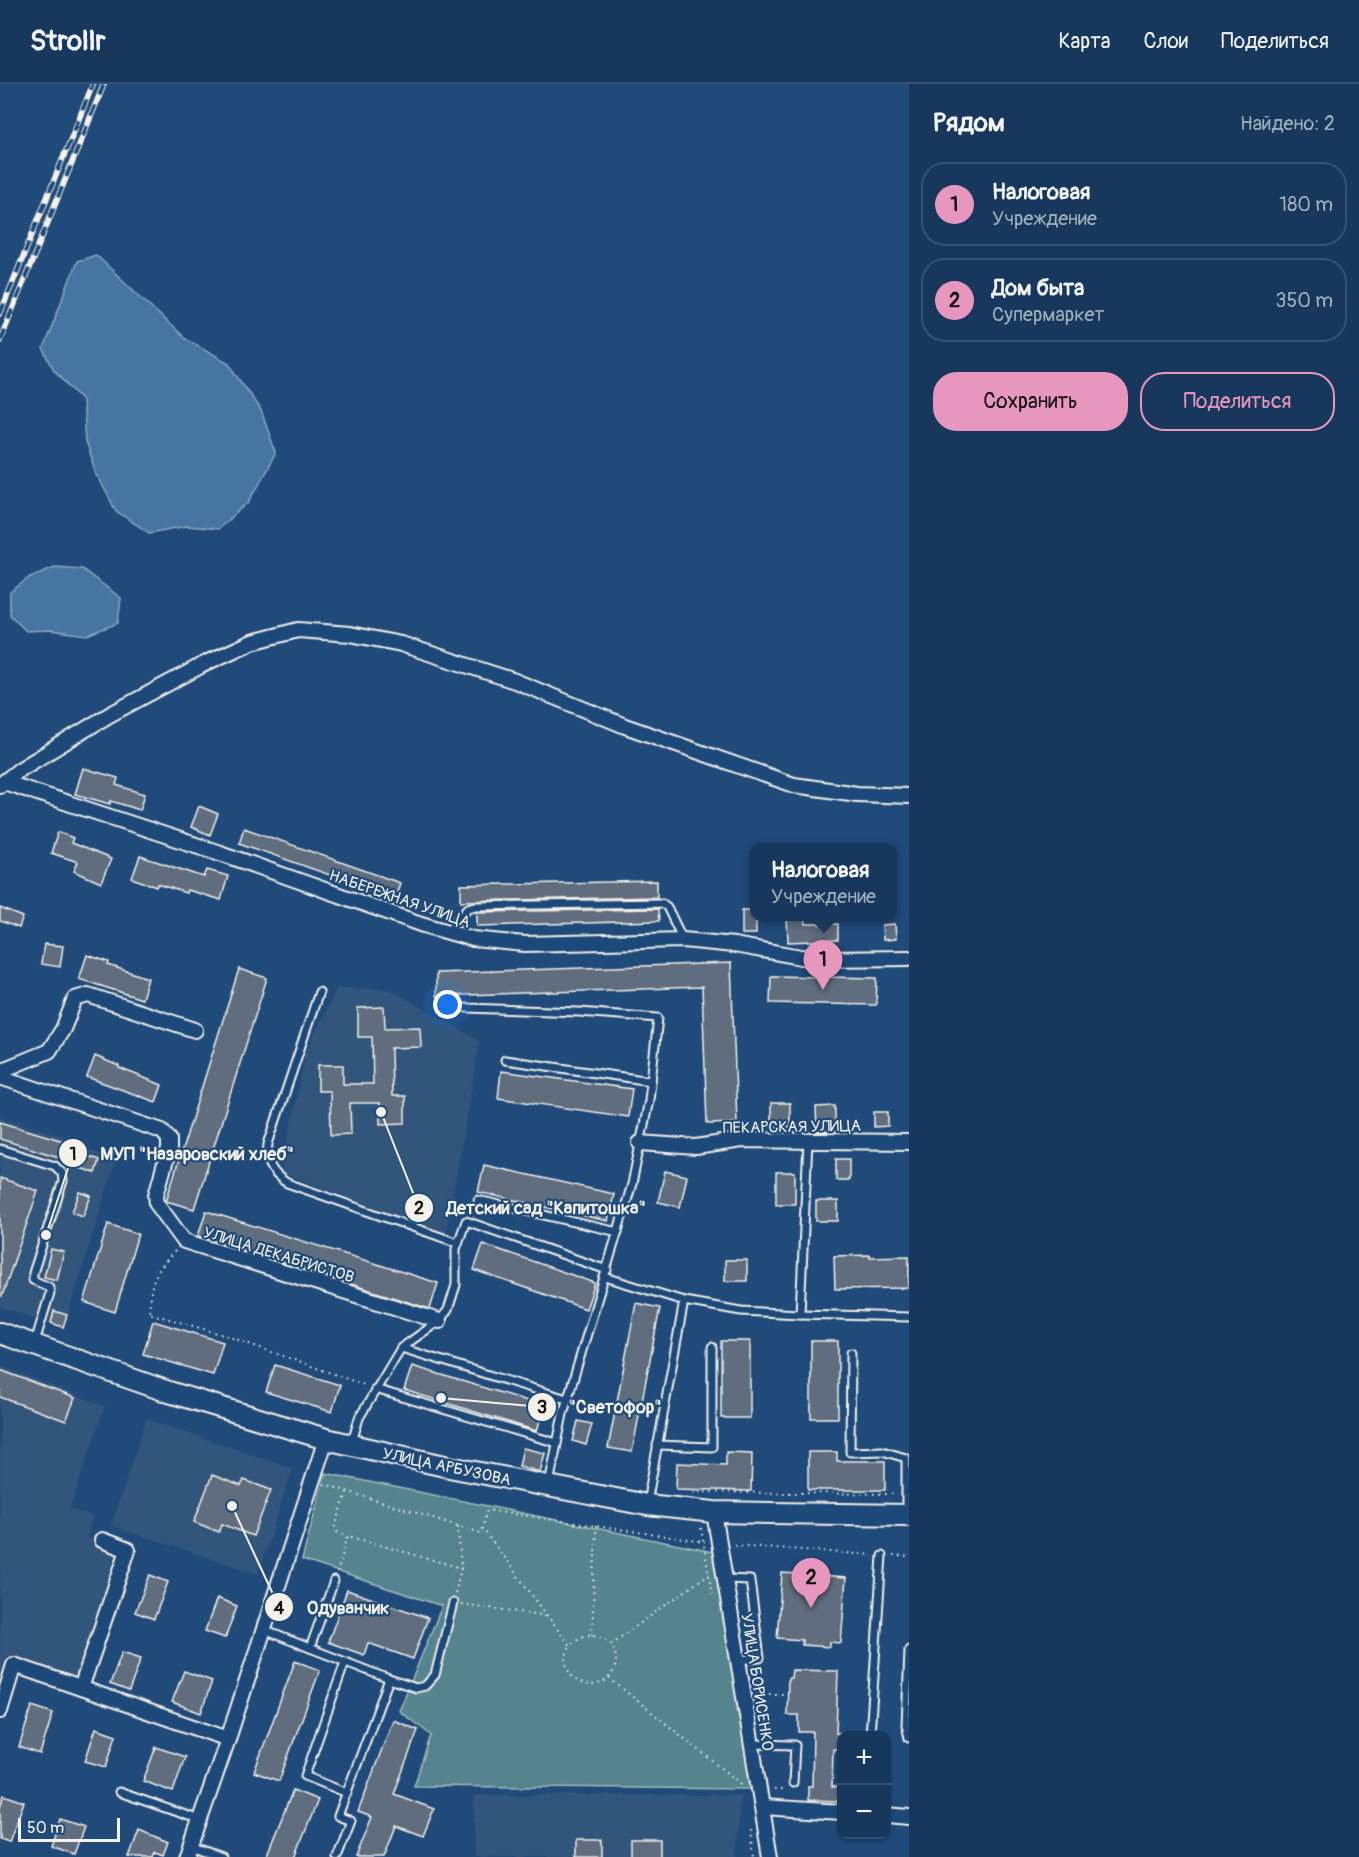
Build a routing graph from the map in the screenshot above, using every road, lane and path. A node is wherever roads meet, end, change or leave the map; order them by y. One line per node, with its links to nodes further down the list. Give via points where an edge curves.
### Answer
1 (2, 784): 2 (street, via 109,715 208,662 252,642 298,630 350,633 401,644 515,681 625,726 794,785); 3 (street, НАБЕРЕЖНАЯ УЛИЦА, via 223,854)
2 (909, 796)
3 (447, 932): 4 (street, НАБЕРЕЖНАЯ УЛИЦА, via 525,944); 4 (lane, via 468,908 476,906 662,903)
4 (683, 940): 5 (street, НАБЕРЕЖНАЯ УЛИЦА, via 825,960)
5 (909, 958)
6 (320, 992): 20 (lane, via 268,1143 273,1172 287,1183)
7 (466, 1008): 12 (lane, via 658,1018)
8 (195, 1030): 10 (street, via 88,995 75,999 49,1051)
9 (505, 1060): 12 (lane)
10 (0, 1071)
11 (0, 1077): 19 (street, УЛИЦА ДЕКАБРИСТОВ, via 162,1131 170,1139 170,1149 157,1203)
12 (651, 1081): 15 (lane)
13 (808, 1141): 14 (street, ПЕКАРСКАЯ УЛИЦА); 15 (street, ПЕКАРСКАЯ УЛИЦА, via 742,1140 696,1147); 23 (lane)
14 (909, 1142)
15 (640, 1143): 18 (lane)
16 (0, 1149): 27 (lane, via 55,1166 62,1173 63,1181 33,1273 33,1280 49,1287 50,1293)
17 (478, 1200): 18 (lane)
18 (618, 1232): 21 (lane)
19 (184, 1241): 25 (street, УЛИЦА ДЕКАБРИСТОВ); 31 (path, via 151,1281 149,1313 227,1336)
20 (458, 1243): 21 (lane, via 466,1221); 25 (lane, via 453,1298)
21 (606, 1273): 22 (lane); 32 (lane)
22 (684, 1301): 23 (lane, via 741,1311); 35 (lane)
23 (800, 1314): 24 (lane)
24 (909, 1317)
25 (439, 1321): 29 (lane)
26 (0, 1333): 27 (street, УЛИЦА АРБУЗОВА)
27 (35, 1345): 33 (street, УЛИЦА АРБУЗОВА, via 169,1392)
28 (712, 1347): 35 (lane, via 712,1447)
29 (401, 1348): 31 (lane); 32 (lane)
30 (851, 1353): 41 (lane, via 850,1452 882,1451 906,1458)
31 (375, 1389): 34 (lane); 36 (lane, via 359,1418)
32 (567, 1399): 34 (lane)
33 (326, 1439): 36 (street, УЛИЦА АРБУЗОВА); 37 (street)
34 (557, 1443): 38 (lane)
35 (657, 1445): 42 (lane)
36 (351, 1446): 38 (street, УЛИЦА АРБУЗОВА)
37 (312, 1480): 39 (path); 59 (street)
38 (548, 1487): 42 (street, УЛИЦА АРБУЗОВА)
39 (347, 1491): 45 (path); 48 (path, via 335,1527)
40 (684, 1492): 41 (path)
41 (906, 1494): 44 (lane)
42 (647, 1505): 43 (street, УЛИЦА АРБУЗОВА)
43 (714, 1512): 44 (street, УЛИЦА АРБУЗОВА); 50 (street, УЛИЦА БОРИСЕНКО)
44 (908, 1515)
45 (458, 1526): 47 (path, via 481,1533); 53 (path)
46 (596, 1526): 47 (path, via 487,1510); 50 (path); 60 (path)
47 (482, 1528): 58 (path)
48 (348, 1536): 53 (path); 56 (path)
49 (102, 1540): 70 (street, via 128,1550)
50 (719, 1544): 51 (path); 55 (street, УЛИЦА БОРИСЕНКО)
51 (882, 1556): 52 (path); 73 (lane)
52 (909, 1557)
53 (461, 1568): 57 (path)
54 (709, 1574): 61 (path)
55 (725, 1579): 65 (lane, via 750,1580); 66 (street, УЛИЦА БОРИСЕНКО)
56 (334, 1581): 63 (lane)
57 (453, 1603): 58 (path); 69 (lane, via 435,1675 425,1686 416,1688)
58 (548, 1616): 62 (path)
59 (264, 1630): 63 (lane); 75 (street)
60 (592, 1635): 61 (path); 62 (path, via 582,1636)
61 (611, 1644): 68 (path, via 616,1662)
62 (570, 1646): 68 (path, via 565,1658 571,1677 589,1686)
63 (310, 1648): 67 (lane)
64 (909, 1650): 74 (lane)
65 (760, 1658): 66 (lane); 71 (path)
66 (738, 1660): 76 (street, УЛИЦА БОРИСЕНКО)
67 (345, 1662): 69 (lane); 80 (lane, via 305,1776)
68 (609, 1678): 78 (path, via 744,1786)
69 (389, 1679): 80 (lane)
70 (81, 1688): 72 (street, via 14,1665); 75 (street)
71 (757, 1694)
72 (0, 1711)
73 (870, 1731)
74 (909, 1738)
75 (228, 1739): 85 (street)
76 (751, 1744): 77 (lane, via 795,1745); 78 (street, УЛИЦА БОРИСЕНКО)
77 (794, 1783): 78 (path, via 793,1790)
78 (758, 1790): 81 (street, УЛИЦА БОРИСЕНКО)
79 (119, 1792): 85 (lane)
80 (347, 1793): 88 (lane, via 338,1816 351,1821)
81 (762, 1807): 82 (street); 89 (street, УЛИЦА БОРИСЕНКО)
82 (837, 1812)
83 (891, 1815): 84 (street)
84 (909, 1816)
85 (200, 1820): 86 (street)
86 (189, 1851): 87 (lane)
87 (221, 1857)
88 (337, 1857)
89 (770, 1857)

